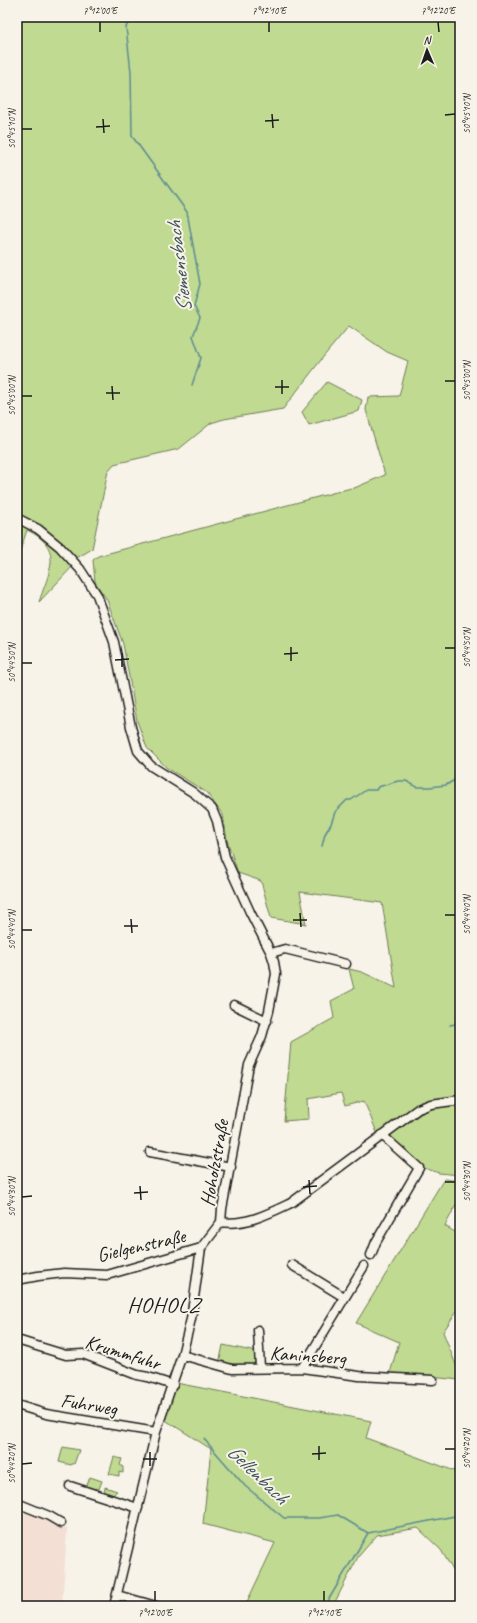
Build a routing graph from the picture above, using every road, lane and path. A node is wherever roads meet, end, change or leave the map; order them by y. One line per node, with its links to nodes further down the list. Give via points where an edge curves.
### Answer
1 (17, 518): 2 (street, Hoholzstraße, via 38,529 54,542 77,565 97,595 110,629 138,751 151,766 210,805 216,815 231,872)
2 (271, 953): 3 (street, via 284,948); 5 (street, Hoholzstraße, via 276,974)
3 (346, 964)
4 (234, 1005): 5 (street)
5 (267, 1021): 9 (street, Hoholzstraße, via 249,1064)
6 (460, 1100): 7 (street, via 430,1104 418,1109)
7 (383, 1134): 10 (street, via 291,1203 248,1220 232,1224); 12 (street, via 419,1168)
8 (150, 1152): 9 (street)
9 (231, 1167): 10 (street, Hoholzstraße)
10 (221, 1222): 11 (street, Hoholzstraße)
11 (202, 1248): 15 (street, Gielgenstraße, via 107,1275 64,1273); 19 (street, Hoholzstraße, via 191,1319)
12 (371, 1255)
13 (292, 1265): 16 (street)
14 (364, 1266): 16 (street)
15 (17, 1280)
16 (344, 1297): 21 (street)
17 (258, 1330): 20 (street)
18 (17, 1340): 23 (street, Krummfuhr, via 66,1355 83,1354 137,1375)
19 (182, 1355): 20 (street, Kaninsberg, via 232,1369); 23 (street, Hoholzstraße)
20 (260, 1368): 21 (street, Kaninsberg)
21 (302, 1368): 22 (street, Kaninsberg, via 359,1376)
22 (433, 1380)
23 (173, 1385): 25 (street, Hoholzstraße)
24 (17, 1405): 25 (street, Fuhrweg, via 46,1414)
25 (156, 1432): 28 (street, Hoholzstraße)
26 (70, 1486): 28 (street)
27 (17, 1503): 29 (street, via 49,1516)
28 (138, 1508): 30 (street, Hoholzstraße)
29 (61, 1524)
30 (117, 1595): 31 (street, Hoholzstraße); 32 (street)
31 (114, 1606)
32 (156, 1606)

